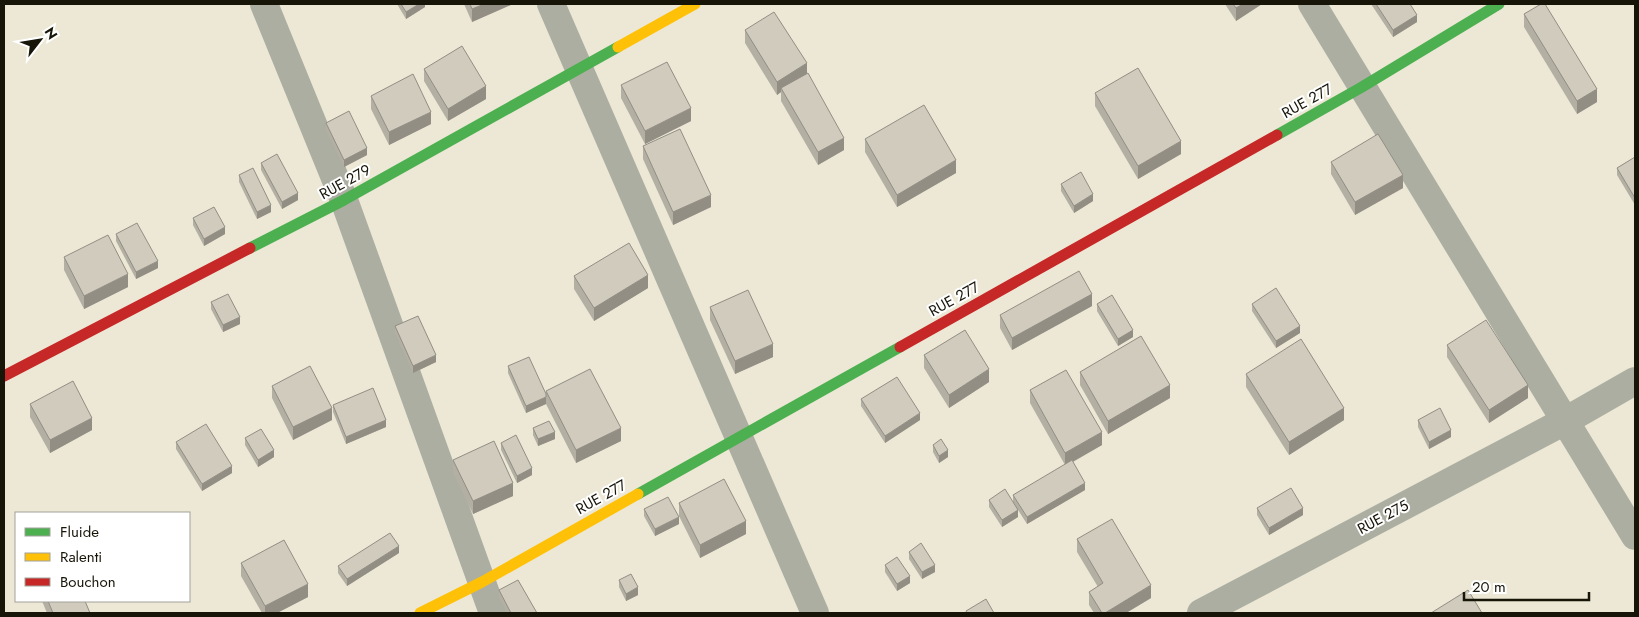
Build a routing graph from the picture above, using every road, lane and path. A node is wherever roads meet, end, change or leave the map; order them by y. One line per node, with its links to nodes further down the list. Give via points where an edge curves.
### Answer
1 (264, 4): 8 (street)
2 (551, 4): 6 (street)
3 (695, 4): 6 (street, RUE 279)
4 (1312, 4): 7 (street)
5 (1498, 4): 7 (street, RUE 277)
6 (579, 68): 8 (street, RUE 279); 12 (street)
7 (1362, 87): 11 (street); 12 (street, RUE 277)
8 (344, 200): 9 (street, RUE 279); 14 (street)
9 (4, 376)
10 (1635, 381): 11 (street, RUE 275)
11 (1565, 421): 13 (street); 18 (street, RUE 275)
12 (739, 437): 14 (street, RUE 277); 17 (street)
13 (1635, 536)
14 (482, 582): 15 (street, RUE 277); 16 (street)
15 (420, 613)
16 (493, 613)
17 (815, 613)
18 (1201, 613)

